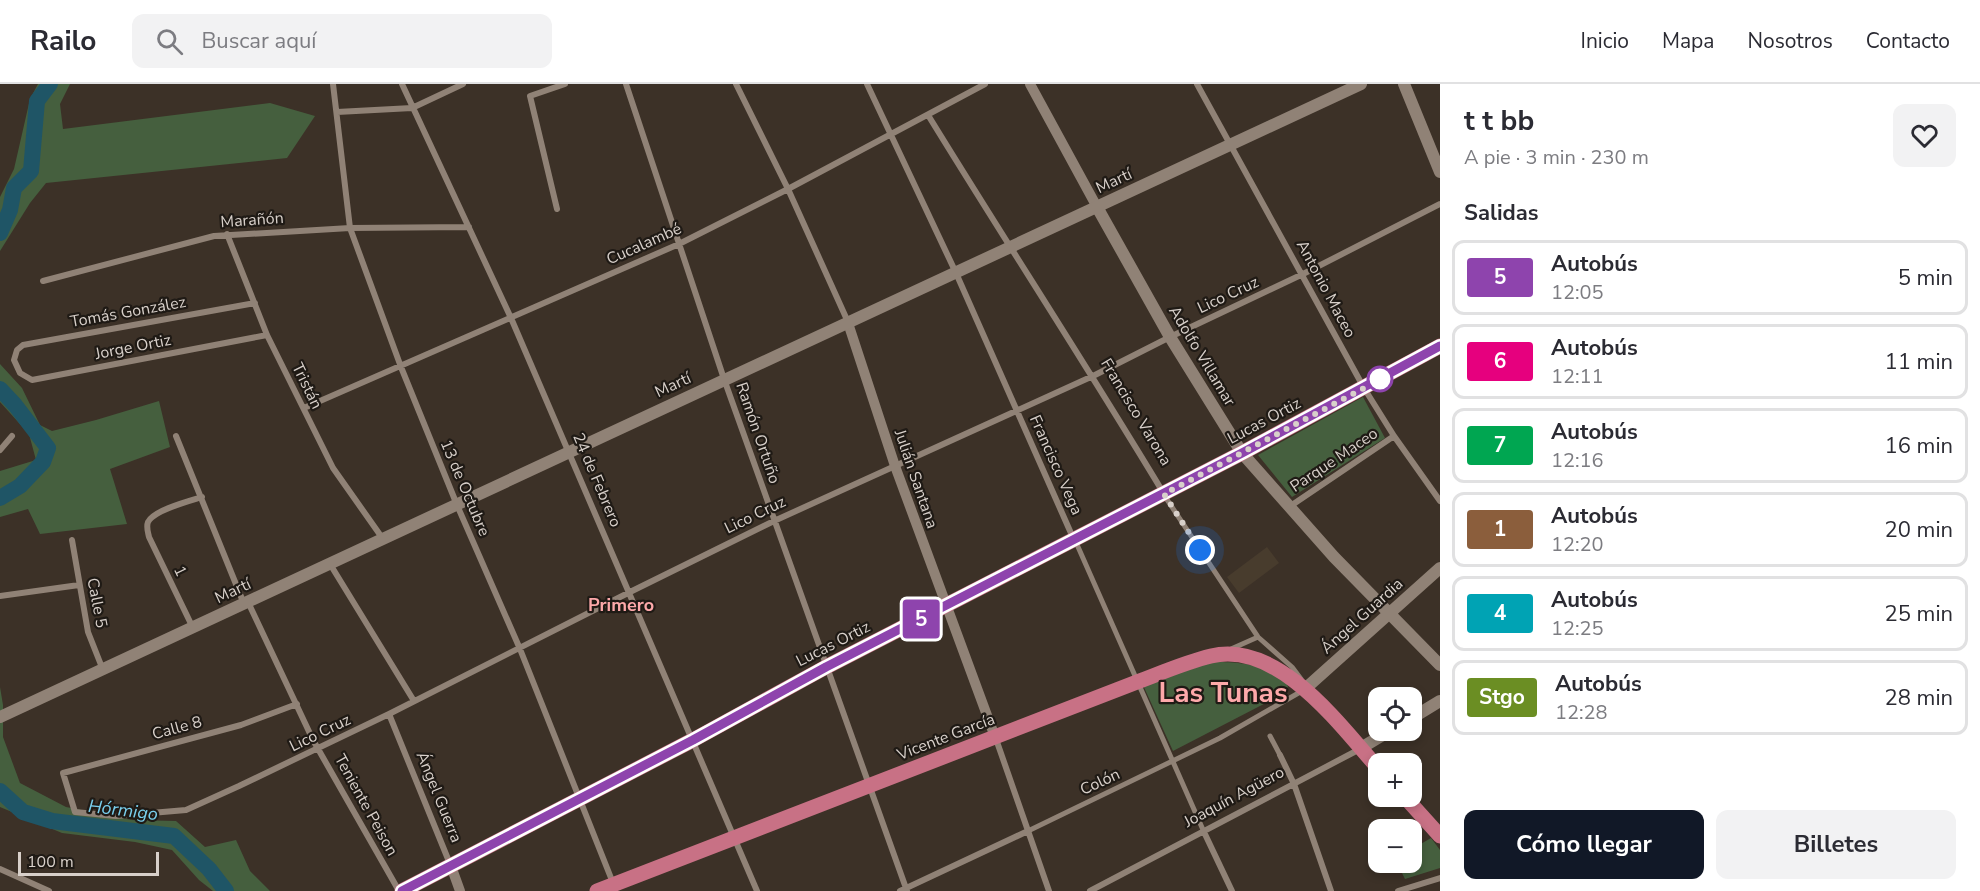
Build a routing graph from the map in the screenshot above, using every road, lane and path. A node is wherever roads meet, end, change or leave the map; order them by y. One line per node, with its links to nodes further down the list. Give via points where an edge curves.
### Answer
1 (333, 84): 14 (street, 13 de Octubre)
2 (402, 84): 13 (street, 24 de Febrero)
3 (463, 84): 13 (street)
4 (565, 84): 22 (street, via 530,96)
5 (626, 84): 26 (street, Ramón Ortuño)
6 (736, 84): 19 (street, Julián Santana)
7 (867, 84): 16 (street, Francisco Vega)
8 (985, 84): 15 (street, Cucalambé)
9 (1030, 84): 21 (street, Adolfo Villamar)
10 (1197, 84): 17 (street, Antonio Maceo)
11 (1361, 84): 17 (main road, Martí)
12 (1404, 84): 18 (main road)
13 (412, 108): 14 (street); 23 (street, 24 de Febrero)
14 (337, 112): 24 (street, 13 de Octubre)
15 (928, 115): 16 (street, Cucalambé); 27 (street, Francisco Varona)
16 (890, 135): 19 (street, Cucalambé); 28 (street, Francisco Vega)
17 (1231, 145): 21 (main road, Martí); 29 (street, Antonio Maceo)
18 (1440, 172)
19 (788, 189): 26 (street, Cucalambé); 33 (street, Julián Santana)
20 (1440, 204): 29 (street, Lico Cruz)
21 (1097, 207): 27 (main road, Martí); 35 (main road, Adolfo Villamar)
22 (557, 209)
23 (469, 226): 24 (street, Marañón); 32 (street, 24 de Febrero)
24 (350, 228): 25 (street, Marañón); 38 (street, 13 de Octubre)
25 (227, 234): 30 (street, Marañón); 31 (street, Tristán)
26 (679, 244): 32 (street, Cucalambé); 40 (street, Ramón Ortuño)
27 (1009, 248): 28 (main road, Martí); 39 (street, Francisco Varona)
28 (956, 273): 33 (main road, Martí); 43 (street, Francisco Vega)
29 (1303, 274): 35 (street, Lico Cruz); 41 (street, Antonio Maceo)
30 (43, 281)
31 (255, 303): 34 (street, Tristán); 37 (street, Tomás González, via 22,345)
32 (511, 318): 38 (street, Cucalambé); 48 (street, 24 de Febrero)
33 (848, 323): 40 (main road, Martí); 50 (street, Julián Santana)
34 (267, 335): 37 (street, Jorge Ortiz, via 32,380 20,373); 42 (street, Tristán)
35 (1170, 337): 39 (street, Lico Cruz); 49 (main road, Adolfo Villamar)
36 (1440, 346): 41 (main road, Lucas Ortiz)
37 (14, 360)
38 (401, 367): 42 (street, Cucalambé); 54 (street, 13 de Octubre)
39 (1093, 376): 43 (street, Lico Cruz); 51 (street, Francisco Varona)
40 (724, 379): 48 (main road, Martí); 56 (street, Ramón Ortuño)
41 (1364, 388): 46 (street, Antonio Maceo); 49 (main road, Lucas Ortiz)
42 (304, 408): 57 (street, Tristán, via 333,468)
43 (1017, 411): 50 (street, Lico Cruz); 59 (street, Francisco Vega)
44 (12, 436): 47 (street)
45 (176, 436): 52 (street, Teniente Peison)
46 (1394, 436): 53 (street, Antonio Maceo); 55 (street, Parque Maceo)
47 (0, 450)
48 (570, 452): 54 (main road, Martí); 63 (street, 24 de Febrero)
49 (1242, 453): 51 (main road, Lucas Ortiz); 55 (main road, Adolfo Villamar)
50 (895, 466): 56 (street, Lico Cruz); 66 (street, Julián Santana)
51 (1164, 494): 59 (main road, Lucas Ortiz); 69 (street, Francisco Varona)
52 (202, 497): 65 (street, Teniente Peison); 68 (street, 1, via 157,514 147,526 148,537)
53 (1440, 501)
54 (457, 505): 57 (main road, Martí); 70 (street, 13 de Octubre)
55 (1288, 507): 67 (main road, Adolfo Villamar)
56 (774, 521): 63 (street, Lico Cruz); 73 (street, Ramón Ortuño)
57 (382, 539): 60 (main road, Martí)
58 (72, 540): 62 (street, Calle 5)
59 (1075, 540): 66 (main road, Lucas Ortiz); 75 (street, Francisco Vega)
60 (330, 564): 65 (main road, Martí); 77 (street)
61 (1440, 568): 67 (main road, Ángel Guardia)
62 (79, 585): 64 (street); 74 (street, Calle 5, via 88,632)
63 (630, 592): 70 (street, Lico Cruz); 85 (street, 24 de Febrero)
64 (0, 596)
65 (246, 603): 68 (main road, Martí); 79 (street, Teniente Peison)
66 (946, 606): 73 (main road, Lucas Ortiz); 84 (street, Julián Santana)
67 (1389, 614): 72 (main road, Adolfo Villamar); 76 (main road, Ángel Guardia)
68 (193, 628): 74 (main road, Martí)
69 (1258, 637): 71 (street); 76 (street, Francisco Varona, via 1292,667)
70 (520, 649): 77 (street, Lico Cruz); 94 (street, 13 de Octubre)
71 (1219, 655): 75 (main road, Vicente García); 76 (main road, Vicente García, via 1265,661)
72 (1440, 664)
73 (826, 667): 85 (main road, Lucas Ortiz); 93 (street, Ramón Ortuño)
74 (103, 670): 82 (main road, Martí)
75 (1137, 682): 84 (main road, Vicente García); 91 (street, Francisco Vega)
76 (1306, 688): 87 (main road, Francisco Varona); 91 (street, Colón)
77 (414, 701): 81 (street, Lico Cruz)
78 (1440, 701): 80 (main road)
79 (297, 704): 88 (street, Teniente Peison); 96 (street, Calle 8, via 241,725 63,773)
80 (1422, 712)
81 (389, 714): 88 (street, Lico Cruz); 101 (street, Ángel Guerra)
82 (2, 717)
83 (1270, 736): 89 (street)
84 (995, 737): 93 (main road, Vicente García); 97 (street, Julián Santana)
85 (693, 740): 94 (main road, Lucas Ortiz); 100 (street, 24 de Febrero)
86 (1373, 741): 87 (main road, Joaquín Agüero)
87 (1361, 748): 90 (main road, Francisco Varona); 92 (street, Joaquín Agüero)
88 (318, 749): 96 (street, Lico Cruz, via 186,810 116,816); 107 (street, Teniente Peison)
89 (1280, 755): 92 (street)
90 (1368, 756)
91 (1173, 762): 97 (street, Colón); 98 (street, Francisco Vega)
92 (1294, 784): 98 (street, Joaquín Agüero); 114 (street)
93 (869, 785): 100 (main road, Vicente García); 105 (street, Ramón Ortuño)
94 (580, 799): 101 (main road, Lucas Ortiz); 104 (street, 13 de Octubre)
95 (1414, 807): 99 (main road)
96 (75, 812)
97 (1028, 831): 105 (street, Colón); 111 (street, Julián Santana)
98 (1204, 831): 112 (street, Joaquín Agüero); 113 (street, Francisco Vega)
99 (1440, 836)
100 (735, 838): 104 (main road, Vicente García); 110 (street, 24 de Febrero)
101 (451, 866): 107 (main road, Lucas Ortiz); 108 (street, Ángel Guerra)
102 (0, 869): 106 (street)
103 (1440, 878): 115 (street)
104 (614, 888): 109 (main road, Vicente García)
105 (904, 890)
106 (49, 891)
107 (400, 891)
108 (460, 891)
109 (597, 891)
110 (757, 891)
111 (1049, 891)
112 (1090, 891)
113 (1232, 891)
114 (1331, 891)
115 (1398, 891)

